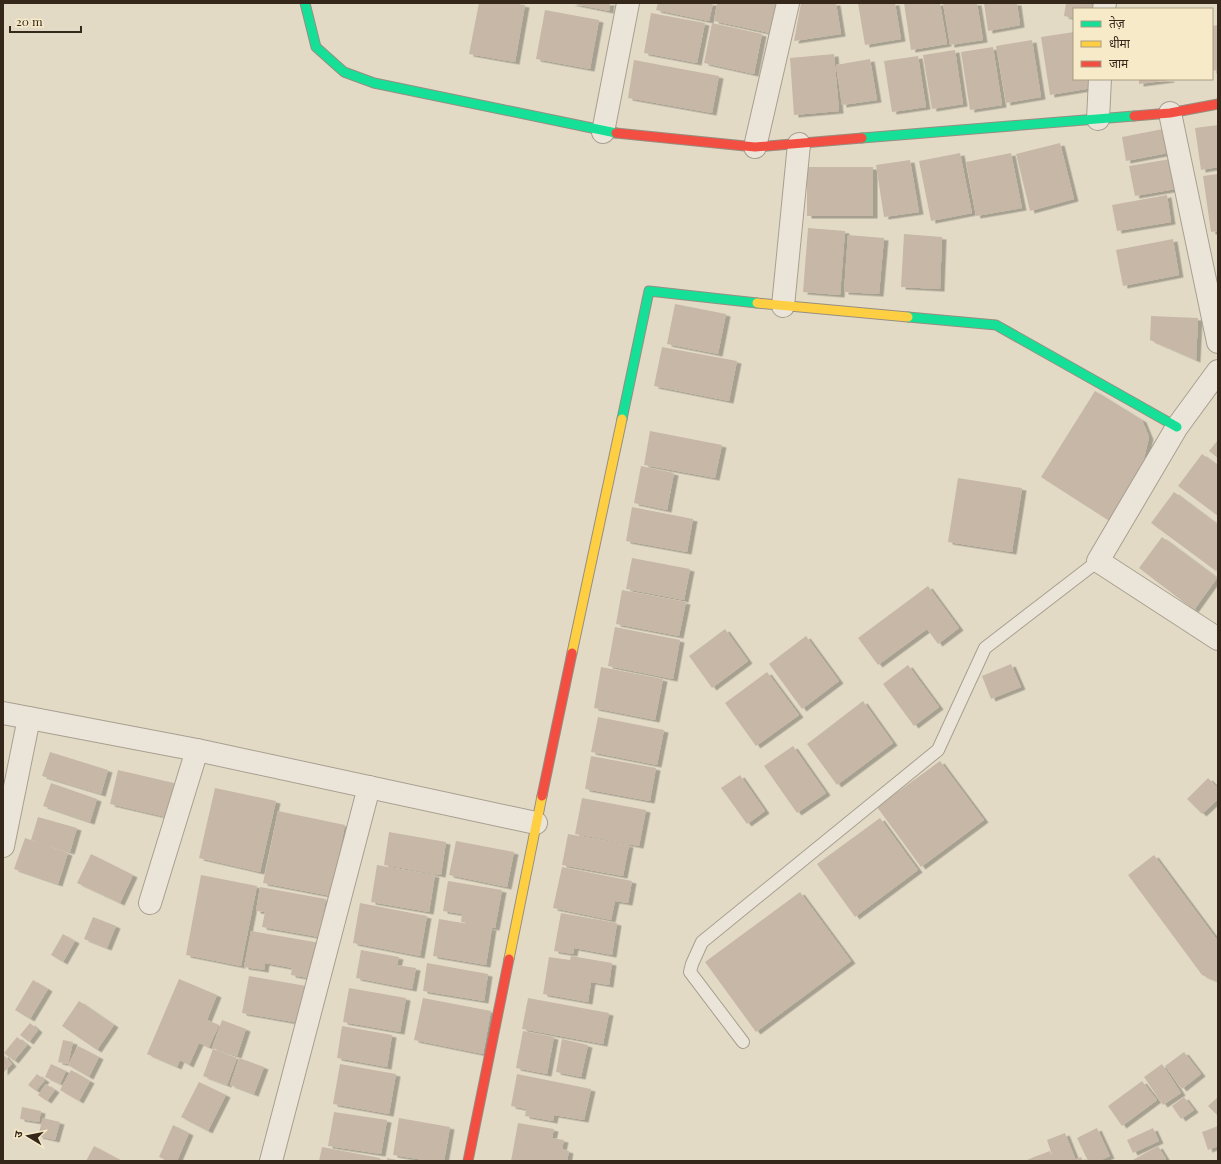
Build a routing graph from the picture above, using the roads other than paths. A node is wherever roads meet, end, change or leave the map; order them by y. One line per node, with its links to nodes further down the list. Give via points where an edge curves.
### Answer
1 (305, 3): 8 (street, via 316,47 344,72 374,84)
2 (628, 3): 8 (street)
3 (788, 3): 10 (street)
4 (1100, 80): 7 (street)
5 (1218, 104): 6 (street)
6 (1170, 113): 7 (street); 12 (street)
7 (1098, 119): 9 (street)
8 (603, 132): 10 (street)
9 (799, 144): 10 (street); 11 (street)
10 (755, 147)
11 (783, 306): 14 (street, via 996,325); 21 (street, via 649,292)
12 (1218, 342)
13 (1218, 371): 14 (street)
14 (1177, 427): 15 (street)
15 (1098, 561): 16 (street); 24 (lane, via 984,648 938,750 702,942 690,972)
16 (1218, 639)
17 (3, 713): 18 (street)
18 (29, 718): 19 (street); 22 (street)
19 (197, 750): 20 (street); 23 (street)
20 (369, 787): 21 (street); 25 (street)
21 (536, 823): 26 (street)
22 (3, 846)
23 (150, 903)
24 (743, 1042)
25 (271, 1161)
26 (468, 1161)

